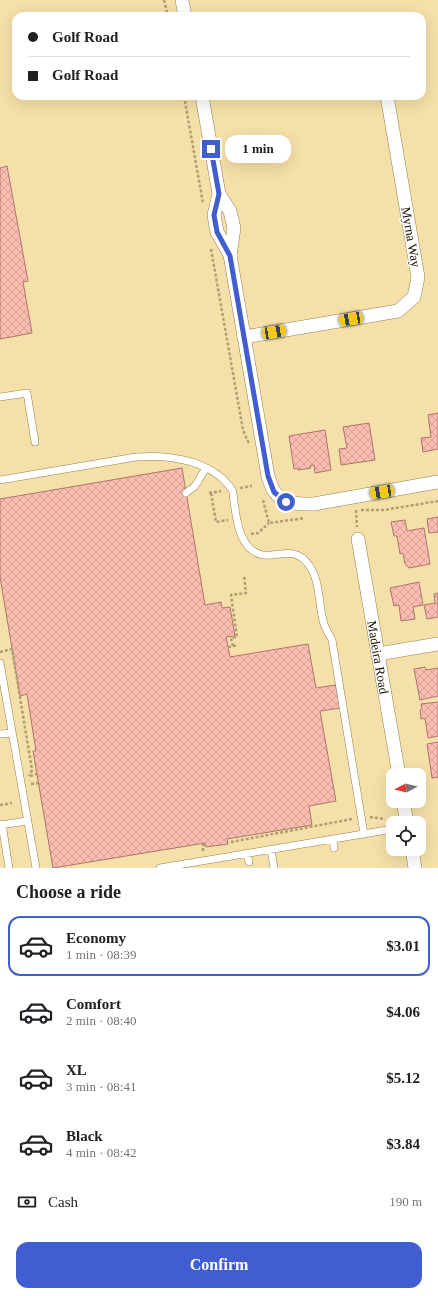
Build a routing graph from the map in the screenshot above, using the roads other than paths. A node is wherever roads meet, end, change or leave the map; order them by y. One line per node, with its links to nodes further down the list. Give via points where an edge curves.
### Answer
1 (182, 0): 2 (street)
2 (184, 12)
3 (203, 100): 5 (street, via 219,194 214,215 217,232 230,256)
4 (388, 100): 5 (street, Myrna Way, via 418,277 414,297 398,311)
5 (244, 337): 10 (street, via 268,476 274,492 286,502 314,504)
6 (0, 397): 7 (lane, via 27,392)
7 (35, 442)
8 (206, 468): 9 (lane, via 189,461 153,456); 11 (lane, via 195,486); 24 (lane, via 221,477 232,489 243,538 251,549 261,556 293,553 308,565 314,576 324,624 332,640)
9 (0, 480)
10 (438, 482)
11 (186, 493)
12 (358, 539): 14 (street, Madeira Road)
13 (438, 644): 14 (street)
14 (378, 654): 20 (street, Madeira Road)
15 (0, 663): 16 (lane)
16 (1, 673): 17 (lane)
17 (4, 704): 18 (lane)
18 (12, 733): 19 (lane); 21 (lane)
19 (0, 734)
20 (398, 768)
21 (27, 821): 22 (lane); 37 (lane)
22 (1, 825): 36 (lane)
23 (386, 830): 24 (lane)
24 (365, 834): 25 (lane); 26 (lane)
25 (333, 839): 27 (lane); 28 (lane)
26 (368, 842)
27 (300, 845): 29 (lane); 31 (lane)
28 (334, 848)
29 (271, 850): 30 (lane); 40 (lane)
30 (248, 853): 33 (lane); 34 (lane)
31 (301, 853)
32 (413, 856): 41 (street)
33 (207, 860): 35 (lane); 39 (lane)
34 (249, 862)
35 (172, 867): 38 (lane)
36 (9, 868)
37 (36, 868)
38 (160, 868)
39 (209, 868)
40 (274, 868)
41 (415, 868)

